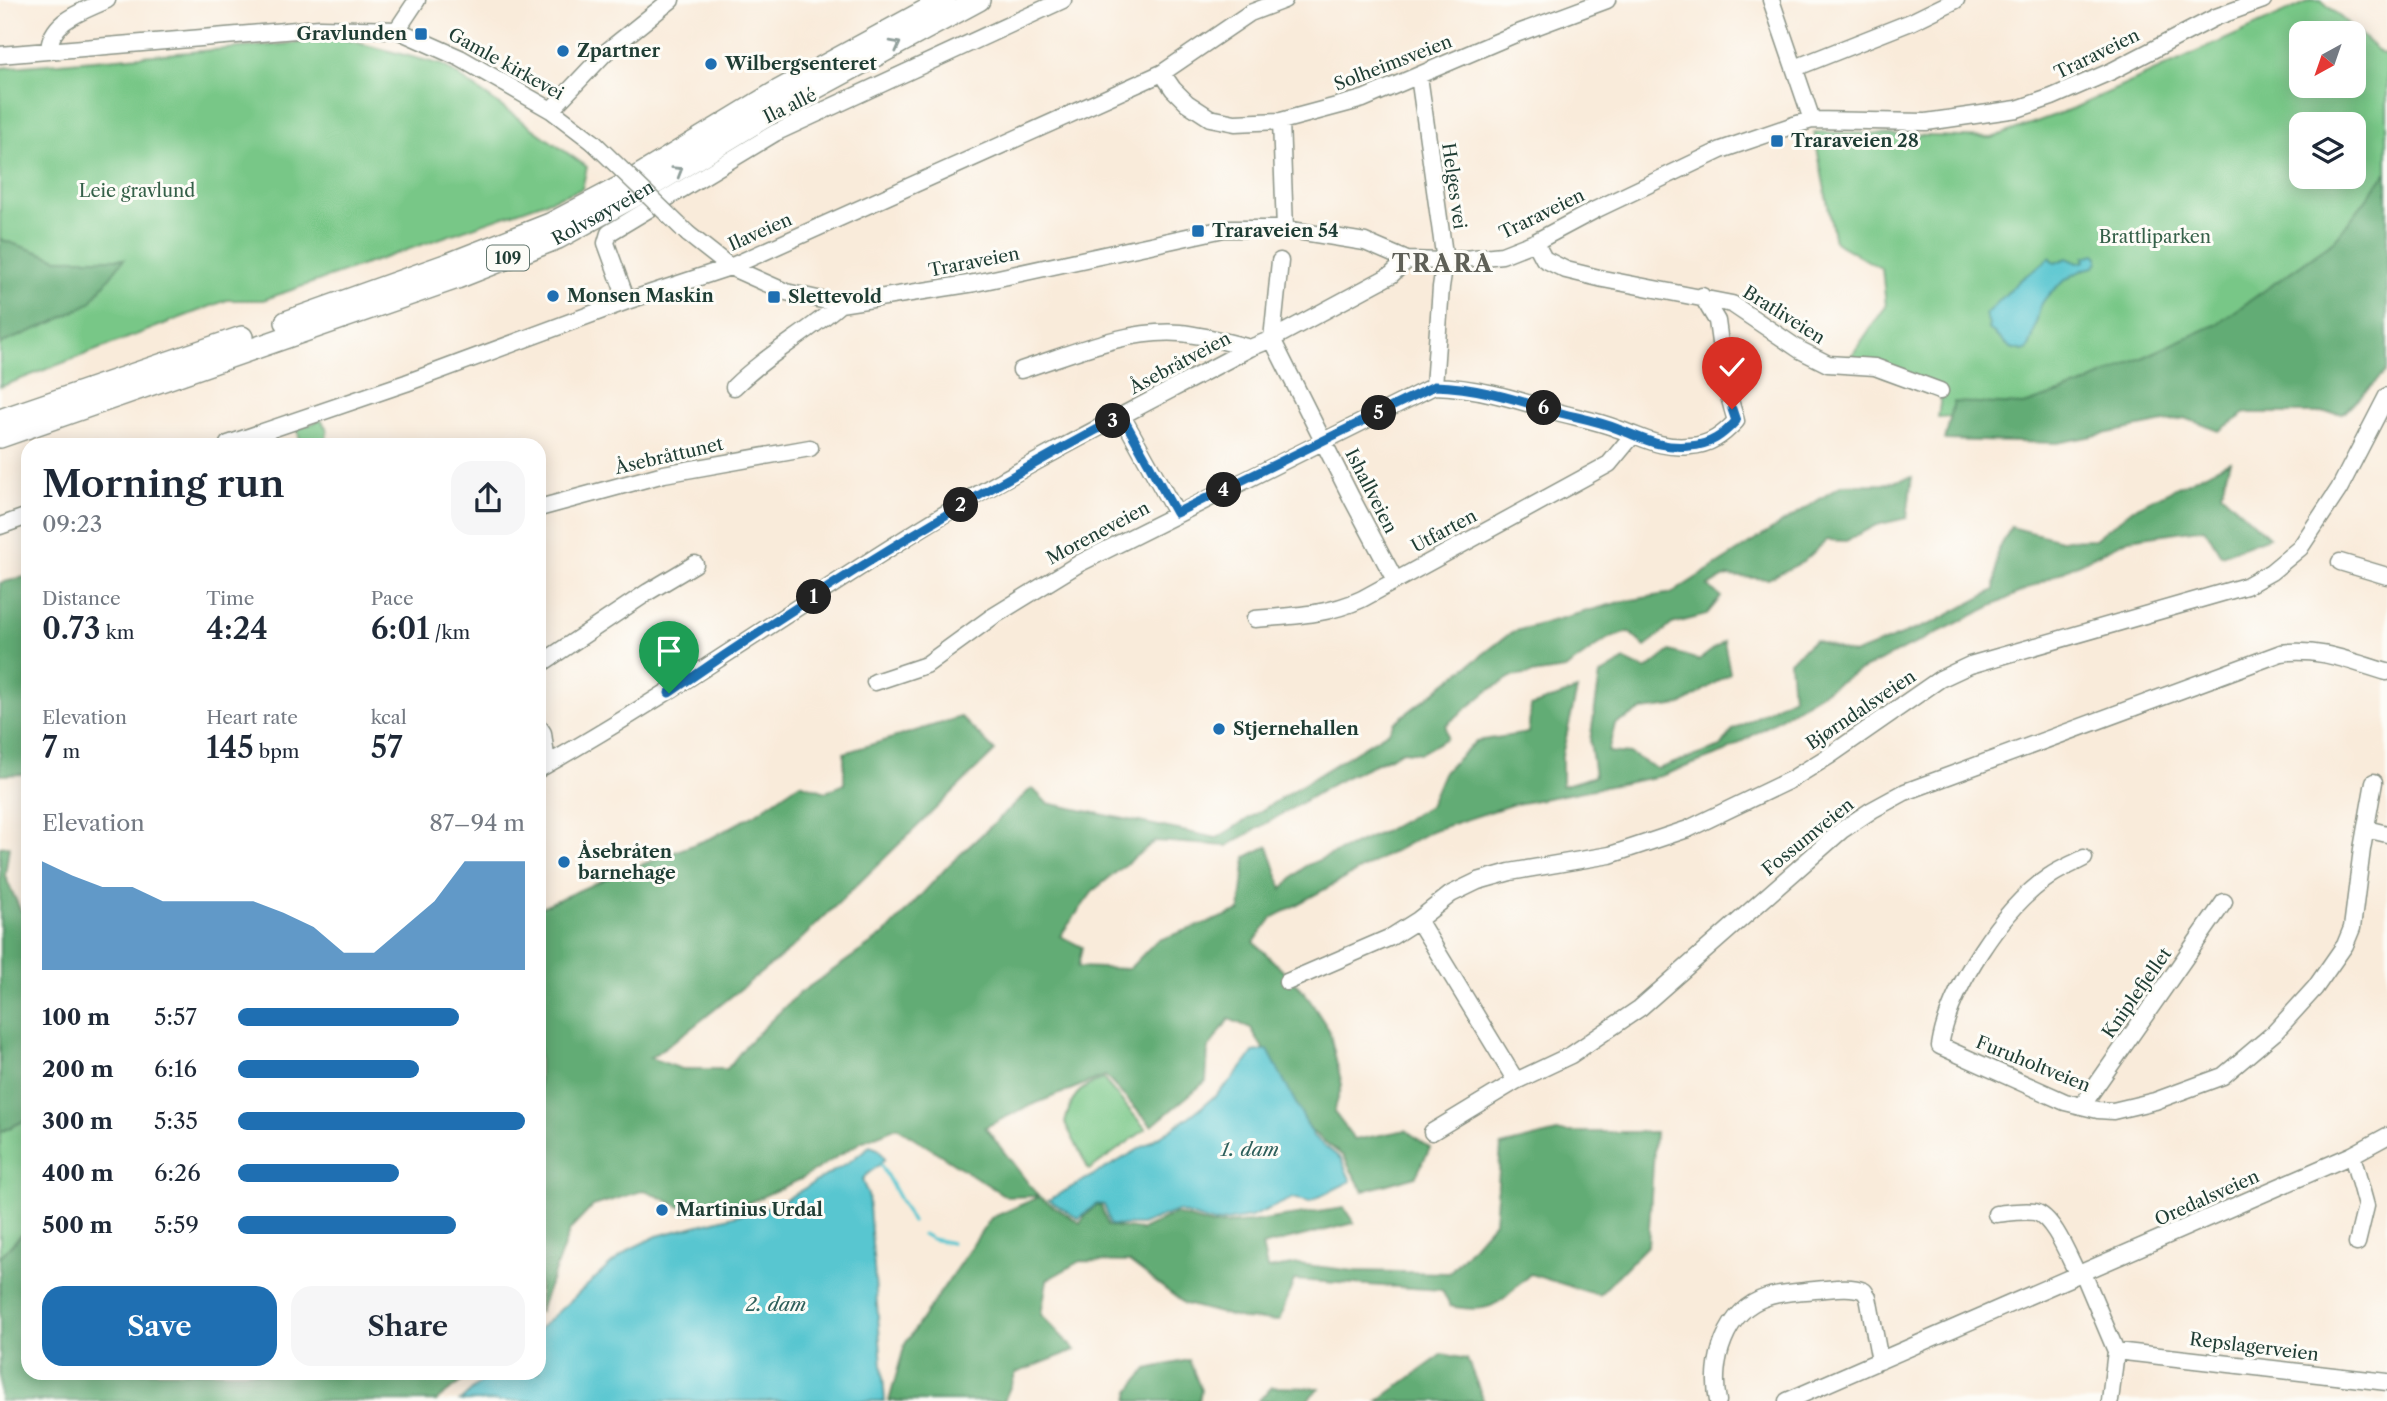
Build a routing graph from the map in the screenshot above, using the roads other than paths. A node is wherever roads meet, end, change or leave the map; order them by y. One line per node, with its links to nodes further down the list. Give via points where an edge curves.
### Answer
1 (107, 0): 15 (street, via 71,17 54,31)
2 (417, 0): 14 (street)
3 (671, 0): 20 (street, via 605,53)
4 (945, 0): 42 (main road, Rolvsøyveien / 109, via 550,224 451,263)
5 (979, 0): 44 (main road, Rolvsøyveien / 109, one-way to 5, via 457,278 558,238 788,103)
6 (1063, 0): 32 (street, Ila allé, via 775,133 609,233 606,243)
7 (1284, 0): 18 (street, Ilaveien, via 1250,13)
8 (1607, 0): 19 (street, Solheimsveien)
9 (1771, 0): 17 (street)
10 (1956, 0): 17 (street)
11 (2211, 0): 13 (street)
12 (2263, 0): 13 (street, Traraveien)
13 (2216, 17): 21 (street, Traraveien, via 2112,71 2017,109 1926,122)
14 (397, 30): 15 (street, Gamle kirkevei, via 320,28); 20 (street, Gamle kirkevei, via 460,58)
15 (49, 51): 16 (street, Gamle kirkevei)
16 (0, 55)
17 (1794, 68): 21 (street)
18 (1162, 73): 22 (street, Solheimsveien, via 1187,103 1210,118 1235,123); 29 (street, Ilaveien)
19 (1419, 76): 22 (street, Solheimsveien, via 1363,99); 28 (street, Helges vei)
20 (551, 110): 29 (street, Gamle kirkevei, bridge, via 593,142 688,234)
21 (1812, 120): 24 (street, Traraveien, via 1721,150)
22 (1281, 121): 23 (street)
23 (1285, 229): 25 (street, Traraveien, via 1365,242); 33 (street, Traraveien, via 1224,229 975,283)
24 (1535, 242): 28 (street, Traraveien, via 1502,255); 31 (street, Bratliveien, via 1544,259 1566,270)
25 (1387, 252): 26 (street, Traraveien); 30 (street)
26 (1407, 260): 28 (street, Traraveien); 30 (street, Åsebråtveien)
27 (1280, 261): 34 (street)
28 (1445, 261): 37 (street, Helges vei)
29 (730, 267): 32 (street, Ilaveien); 33 (street, Traraveien, via 786,292)
30 (1378, 282): 34 (street, Åsebråtveien)
31 (1702, 296): 39 (street, Bratliveien, via 1732,304 1828,364 1875,367); 43 (street, Moreneveien, via 1717,321 1736,421 1723,435 1694,446 1655,445)
32 (627, 301): 45 (street, Ilaveien)
33 (840, 303): 38 (street)
34 (1272, 339): 35 (street, Åsebråtveien); 46 (street, Ishallveien)
35 (1250, 348): 36 (street, via 1179,333 1155,334 1114,340); 41 (street, Åsebråtveien)
36 (1021, 370)
37 (1434, 386): 43 (street, Moreneveien, via 1503,395); 46 (street, Moreneveien)
38 (734, 387)
39 (1940, 391)
40 (2387, 396): 66 (street, Bjørndalsveien, via 2339,489 2300,548 2246,586 1970,665 1940,679 1792,779 1688,829 1610,855 1478,881 1451,894)
41 (1122, 416): 49 (street); 60 (street, Åsebråtveien, via 939,518 669,693)
42 (0, 420)
43 (1633, 435): 55 (street, Utfarten, via 1609,464)
44 (0, 437)
45 (245, 438)
46 (1324, 440): 49 (street, Moreneveien); 55 (street, Ishallveien)
47 (810, 448): 48 (street, Åsebråttunet, via 664,474)
48 (546, 506)
49 (1176, 513): 59 (street, Moreneveien, via 1070,569 926,665)
50 (21, 518): 51 (street)
51 (0, 526)
52 (2340, 562): 54 (street)
53 (695, 564): 57 (street)
54 (2387, 576)
55 (1395, 580): 56 (street, Utfarten, via 1344,607)
56 (1255, 619)
57 (546, 660)
58 (2387, 672): 68 (street, Fossumveien, via 2325,654 2281,653 1905,792 1842,830 1640,1008 1571,1055)
59 (875, 682)
60 (546, 765)
61 (2374, 782): 62 (street, Furuholtveien)
62 (2366, 829): 63 (street); 69 (street, Furuholtveien, via 2352,928 2345,945 2315,988 2274,1033 2223,1076 2113,1111)
63 (2387, 834)
64 (2084, 858): 69 (street, Furuholtveien, via 2049,876 2016,906 1957,992 1940,1046)
65 (2224, 902): 69 (street, Kniplefjellet)
66 (1418, 920): 67 (street, Bjørndalsveien, via 1375,946); 68 (street)
67 (1287, 982)
68 (1516, 1081): 70 (street, Fossumveien)
69 (2082, 1106)
70 (1432, 1132)
71 (2387, 1136): 72 (street, Oredalsveien)
72 (2352, 1155): 74 (street, via 2366,1206); 75 (street, Oredalsveien)
73 (1996, 1214): 75 (street, via 2040,1214)
74 (2357, 1243)
75 (2081, 1274): 76 (street); 77 (street, Oredalsveien)
76 (2116, 1350): 78 (street, Repslagerveien); 81 (street)
77 (1880, 1361): 79 (street, via 1864,1292 1849,1288 1765,1297 1746,1308 1726,1334 1717,1364); 80 (street, Oredalsveien)
78 (2387, 1382)
79 (1718, 1401)
80 (1787, 1401)
81 (2110, 1401)

